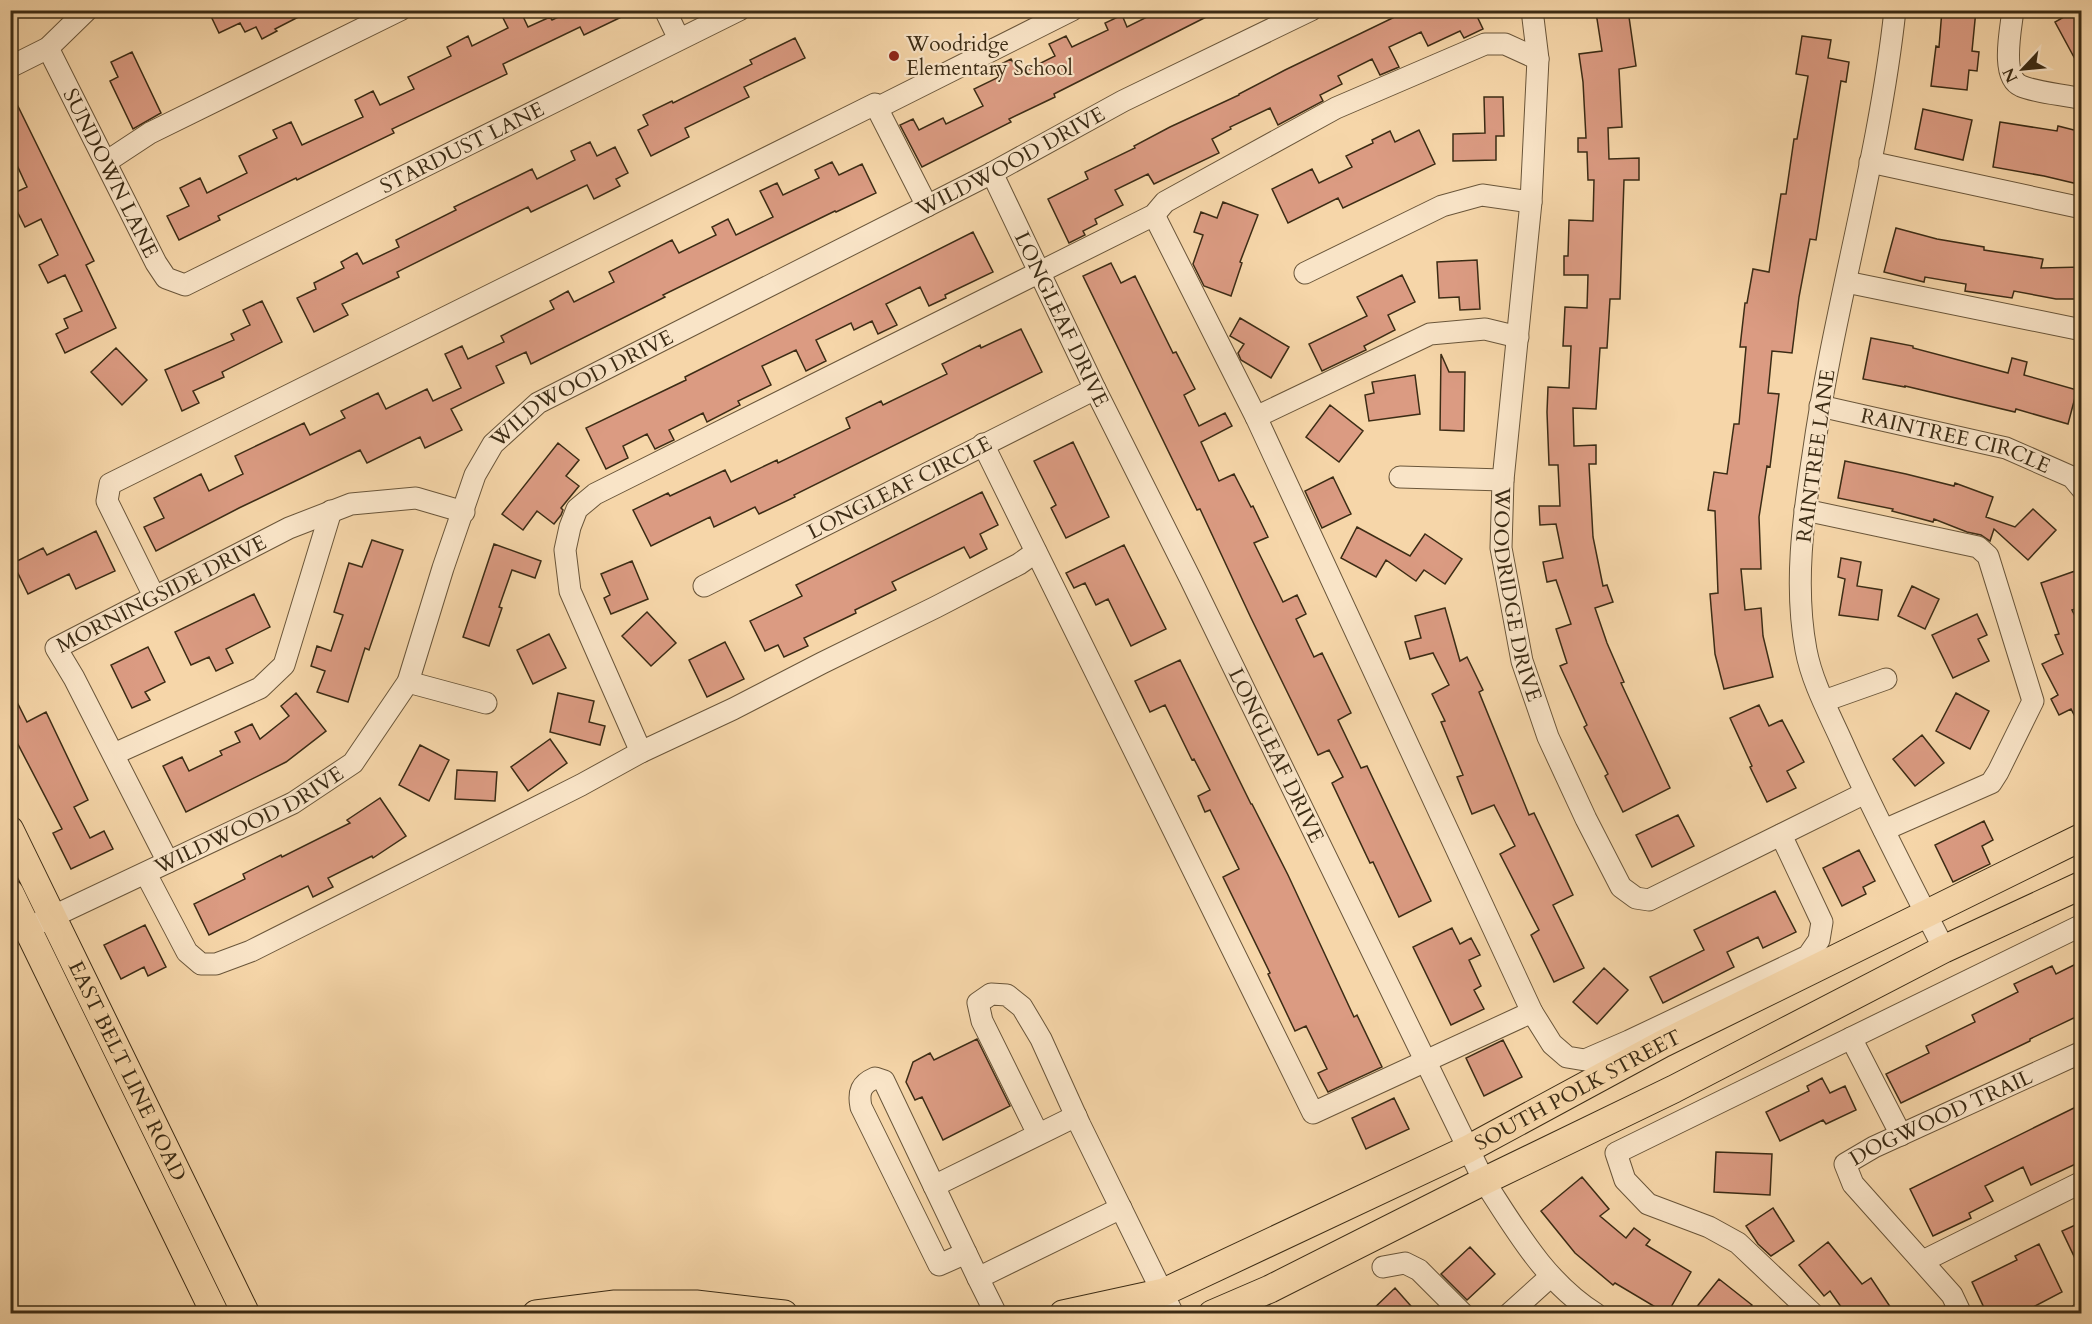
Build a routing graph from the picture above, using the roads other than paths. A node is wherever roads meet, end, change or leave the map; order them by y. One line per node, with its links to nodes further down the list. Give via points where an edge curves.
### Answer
1 (87, 10): 11 (street)
2 (400, 10): 16 (street, via 150,132)
3 (665, 10): 10 (street)
4 (739, 10): 10 (street, STARDUST LANE)
5 (1072, 10): 15 (street)
6 (1311, 10): 18 (street, WILDWOOD DRIVE, via 1123,101)
7 (1532, 10): 12 (street, WOODRIDGE DRIVE)
8 (1895, 10): 17 (street, RAINTREE LANE)
9 (2013, 10): 14 (street, via 2008,59 2011,76 2019,86)
10 (679, 39): 26 (street, STARDUST LANE)
11 (48, 48): 13 (street); 16 (street, SUNDOWN LANE)
12 (1538, 59): 19 (street, WOODRIDGE DRIVE); 22 (street, via 1505,44 1485,44 1336,108 1165,202)
13 (10, 67)
14 (2082, 99)
15 (877, 108): 20 (street); 41 (street, via 875,104 110,484 107,501)
16 (106, 162): 26 (street, SUNDOWN LANE, via 156,263 166,278)
17 (1870, 162): 21 (street); 25 (street, RAINTREE LANE)
18 (992, 173): 20 (street, WILDWOOD DRIVE); 23 (street, LONGLEAF DRIVE)
19 (1531, 202): 24 (street, via 1482,195 1442,206); 28 (street, WOODRIDGE DRIVE)
20 (927, 206): 38 (street, WILDWOOD DRIVE, via 538,403 493,444 475,475)
21 (2082, 208)
22 (1154, 215): 23 (street); 31 (street)
23 (1039, 271): 29 (street, LONGLEAF DRIVE); 46 (street, via 595,494 577,509 565,550 570,591)
24 (1305, 273)
25 (1846, 282): 27 (street); 30 (street, RAINTREE LANE)
26 (185, 285)
27 (2082, 330)
28 (1518, 337): 31 (street, via 1485,329 1430,334); 34 (street, WOODRIDGE DRIVE)
29 (1095, 388): 32 (street, LONGLEAF CIRCLE); 65 (street, LONGLEAF DRIVE)
30 (1820, 406): 35 (street, RAINTREE CIRCLE, via 2006,448 2072,477); 36 (street, RAINTREE LANE)
31 (1256, 417): 62 (street)
32 (983, 444): 39 (street); 40 (street, LONGLEAF CIRCLE)
33 (1400, 477): 34 (street)
34 (1503, 480): 51 (street, WOODRIDGE DRIVE, via 1502,548 1522,661 1548,737 1621,887 1636,898 1649,900)
35 (2082, 489)
36 (1805, 510): 44 (street, RAINTREE LANE, via 1801,532 1802,617 1807,653); 50 (street, via 1978,547 1988,556 2033,701 1991,783)
37 (331, 512): 38 (street, MORNINGSIDE DRIVE, via 351,504 416,498); 41 (street, MORNINGSIDE DRIVE, via 289,528); 47 (street, via 284,665 260,688)
38 (464, 512): 43 (street, WILDWOOD DRIVE)
39 (1036, 552): 46 (street, via 936,607); 65 (street, via 1313,1113)
40 (704, 586)
41 (154, 596): 47 (street, MORNINGSIDE DRIVE, via 56,648)
42 (1886, 679): 44 (street)
43 (408, 682): 45 (street); 53 (street, WILDWOOD DRIVE, via 353,763 293,803)
44 (1824, 701): 48 (street, RAINTREE LANE)
45 (486, 703)
46 (641, 752): 54 (street, via 300,928 216,964 201,964 187,952)
47 (114, 754): 53 (street, MORNINGSIDE DRIVE)
48 (1865, 793): 50 (street, RAINTREE LANE); 51 (street, WOODRIDGE DRIVE)
49 (10, 830): 58 (main road, EAST BELT LINE ROAD)
50 (1884, 830): 57 (street, RAINTREE LANE)
51 (1781, 835): 62 (street, via 1822,922 1819,940 1808,956 1585,1060 1567,1057 1552,1044)
52 (2082, 837): 57 (main road, SOUTH POLK STREET)
53 (168, 862): 54 (street, WILDWOOD DRIVE)
54 (146, 874): 58 (street, WILDWOOD DRIVE)
55 (2082, 885): 61 (main road, SOUTH POLK STREET)
56 (10, 893): 60 (main road, EAST BELT LINE ROAD)
57 (1926, 914): 61 (street, RAINTREE LANE); 69 (main road, SOUTH POLK STREET, via 1662,1044)
58 (52, 916): 60 (street, WILDWOOD DRIVE); 81 (main road, EAST BELT LINE ROAD)
59 (2082, 925): 63 (street)
60 (28, 929): 80 (main road, EAST BELT LINE ROAD)
61 (1944, 949): 70 (main road, SOUTH POLK STREET, via 1674,1089)
62 (1532, 1012): 65 (street)
63 (1851, 1038): 68 (street); 90 (street, via 1616,1153 1625,1180 1648,1204 1709,1227 1738,1243)
64 (2082, 1052): 68 (street, DOGWOOD TRAIL)
65 (1424, 1061): 69 (street, LONGLEAF DRIVE)
66 (1076, 1116): 67 (street); 67 (street, via 1022,1007 1007,995 991,994 978,1004 982,1021); 73 (street)
67 (1038, 1134): 72 (street)
68 (1901, 1135): 75 (street, DOGWOOD TRAIL, via 1845,1164 1853,1184)
69 (1468, 1149): 70 (street, LONGLEAF DRIVE); 79 (main road, SOUTH POLK STREET)
70 (1484, 1181): 77 (street, LONGLEAF DRIVE); 86 (main road, SOUTH POLK STREET, via 1270,1289)
71 (2082, 1182): 75 (street)
72 (934, 1186): 74 (street); 74 (street, via 884,1081 875,1078 866,1082 859,1096 861,1107 939,1265)
73 (1121, 1208): 78 (street); 79 (street)
74 (966, 1253): 78 (street)
75 (1923, 1261): 91 (street, DOGWOOD TRAIL, via 1952,1295)
76 (1383, 1267): 87 (street, via 1405,1263 1419,1270)
77 (1550, 1277): 88 (street); 89 (street, LONGLEAF DRIVE)
78 (978, 1278): 84 (street)
79 (1168, 1303): 85 (main road, SOUTH POLK STREET)
80 (215, 1314)
81 (246, 1314)
82 (536, 1314): 83 (main road, via 615,1304 696,1304)
83 (784, 1314)
84 (996, 1314)
85 (1063, 1314)
86 (1212, 1314)
87 (1463, 1314)
88 (1509, 1314)
89 (1596, 1314)
90 (1813, 1314)
91 (1961, 1314)

